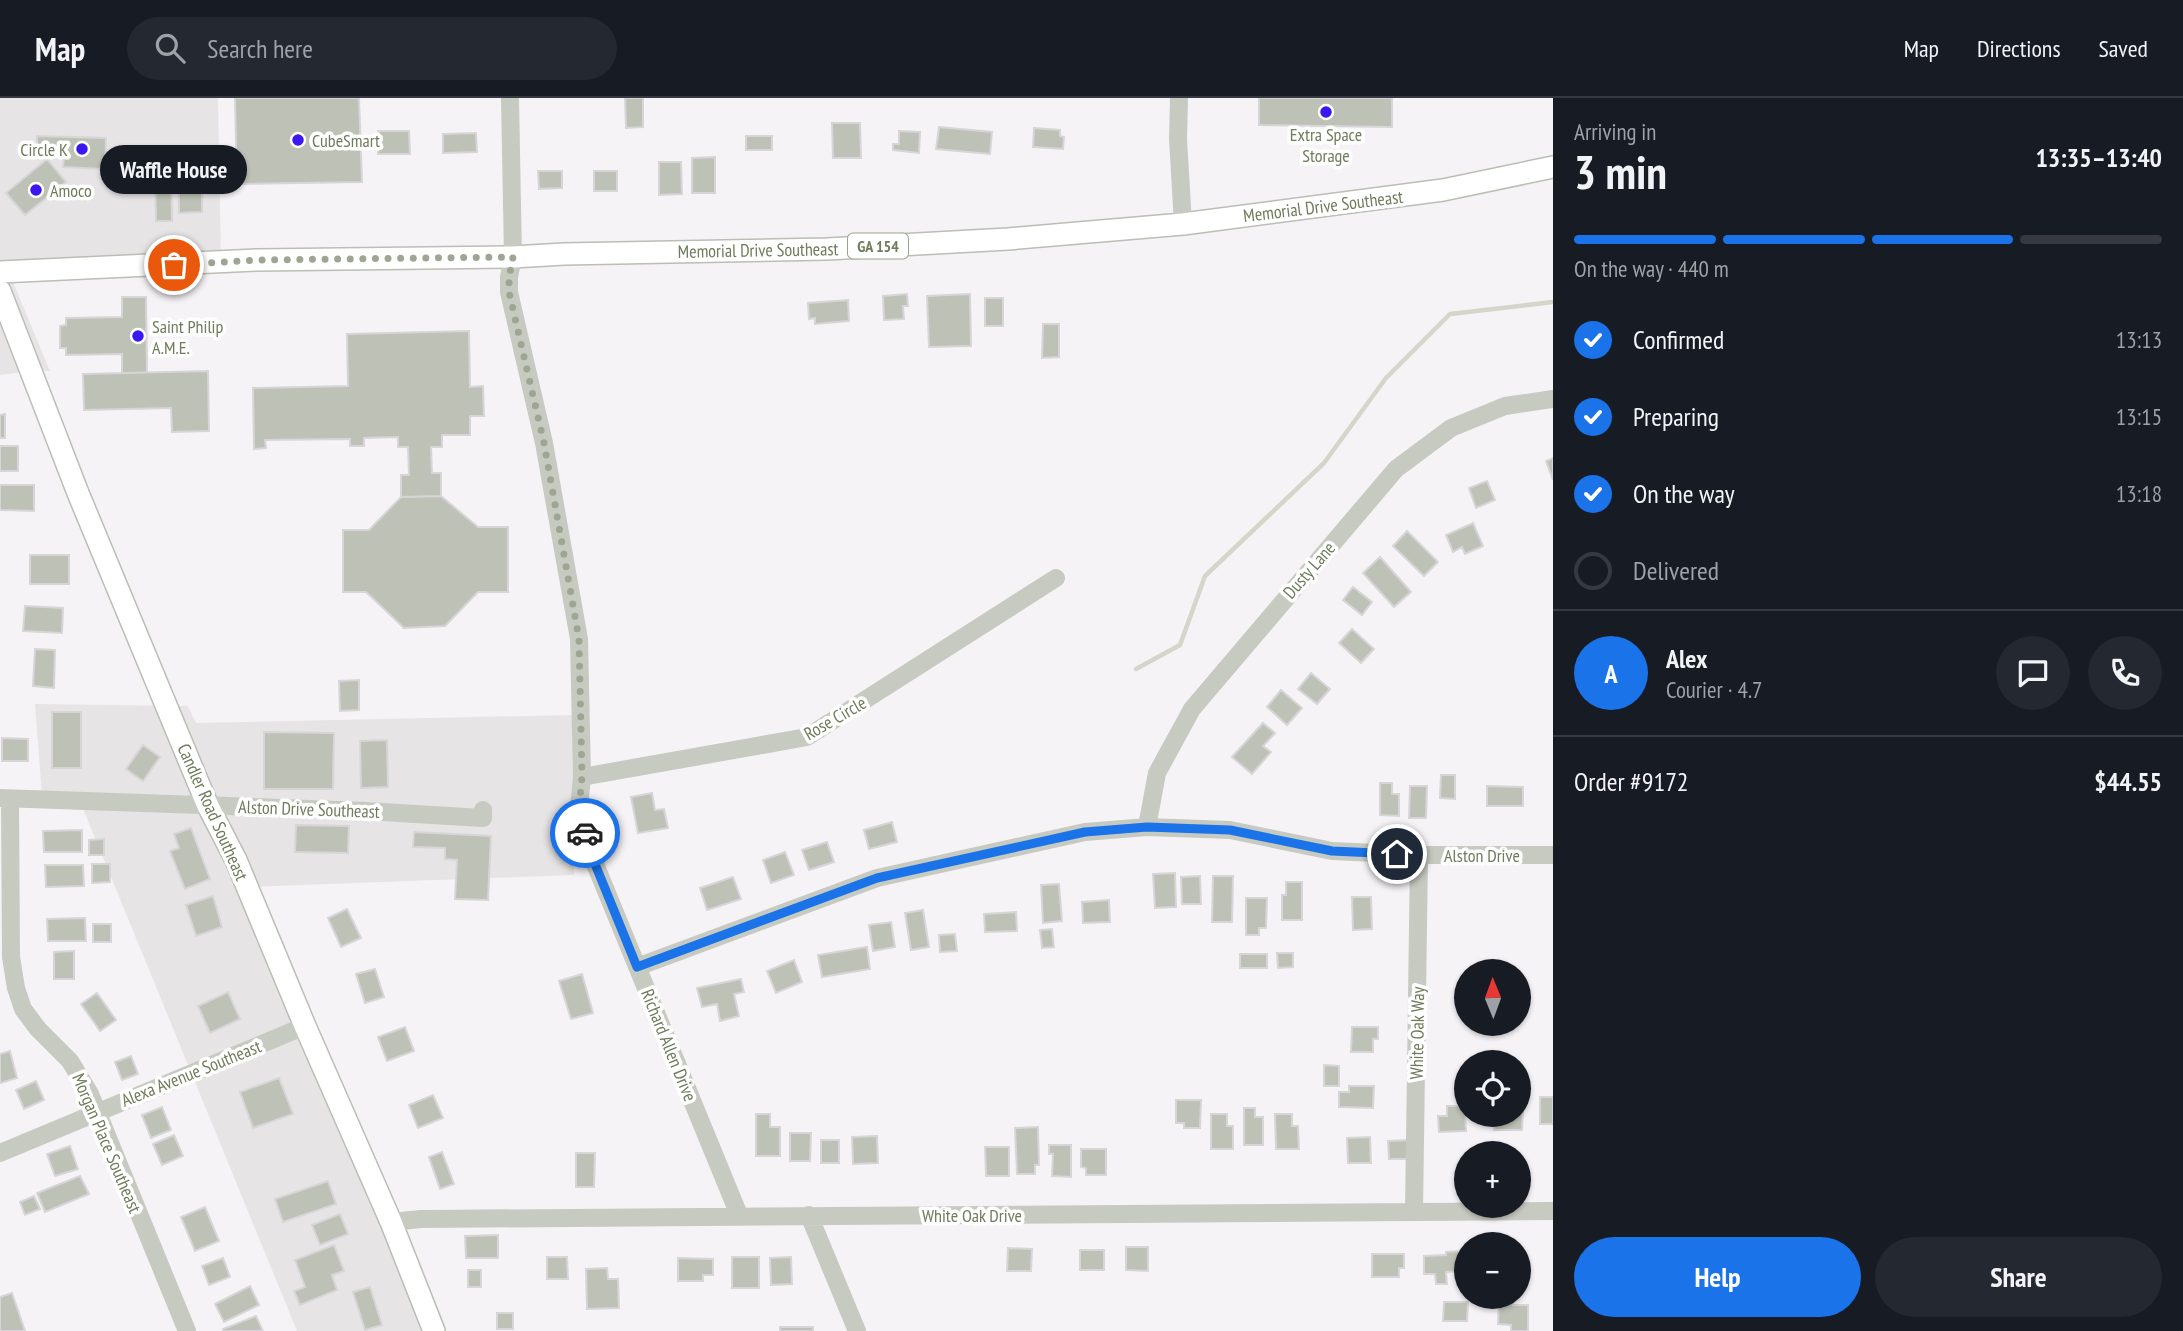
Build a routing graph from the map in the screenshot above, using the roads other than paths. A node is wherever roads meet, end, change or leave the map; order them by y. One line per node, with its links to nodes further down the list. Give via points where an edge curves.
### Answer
1 (510, 98): 5 (street, Richard Allen Drive)
2 (1179, 98): 4 (street)
3 (1553, 167): 4 (main road, Memorial Drive Southeast / GA 154, via 1443,190)
4 (1183, 224): 5 (main road, Memorial Drive Southeast / GA 154, via 827,249)
5 (513, 257): 6 (main road, Memorial Drive Southeast / GA 154, via 257,260); 10 (street, Richard Allen Drive, via 509,292 544,443 579,639)
6 (0, 272)
7 (0, 291): 12 (main road, Candler Road Southeast)
8 (1553, 399): 14 (street, Dusty Lane, via 1505,407 1451,428 1396,469 1192,709 1157,773)
9 (1056, 578): 10 (street, Rose Circle, via 807,737)
10 (582, 777): 17 (street, Richard Allen Drive, via 579,808 586,842)
11 (5, 799): 12 (street, Alston Drive Southeast); 19 (street, Morgan Place Southeast, via 16,988 23,1010 79,1074)
12 (208, 806): 13 (street, Alston Drive Southeast, via 483,818); 18 (main road, Candler Road Southeast, via 236,860)
13 (483, 810)
14 (1147, 827): 15 (street, Alston Drive, via 1230,830 1332,851); 17 (street, Alston Drive, via 1085,832 877,878)
15 (1419, 855): 16 (street, Alston Drive); 22 (street, White Oak Way)
16 (1553, 855)
17 (637, 967): 23 (street, Richard Allen Drive)
18 (305, 1026): 19 (street, Alexa Avenue Southeast); 25 (main road, Candler Road Southeast)
19 (96, 1113): 20 (street, Alexa Avenue Southeast); 26 (street, Morgan Place Southeast)
20 (0, 1153)
21 (1553, 1211): 22 (street, White Oak Drive)
22 (1414, 1212): 24 (street, White Oak Drive)
23 (739, 1215): 24 (street, White Oak Drive); 25 (street, White Oak Drive)
24 (809, 1215): 28 (street)
25 (391, 1222): 27 (main road, Candler Road Southeast)
26 (187, 1331)
27 (435, 1331)
28 (857, 1331)

